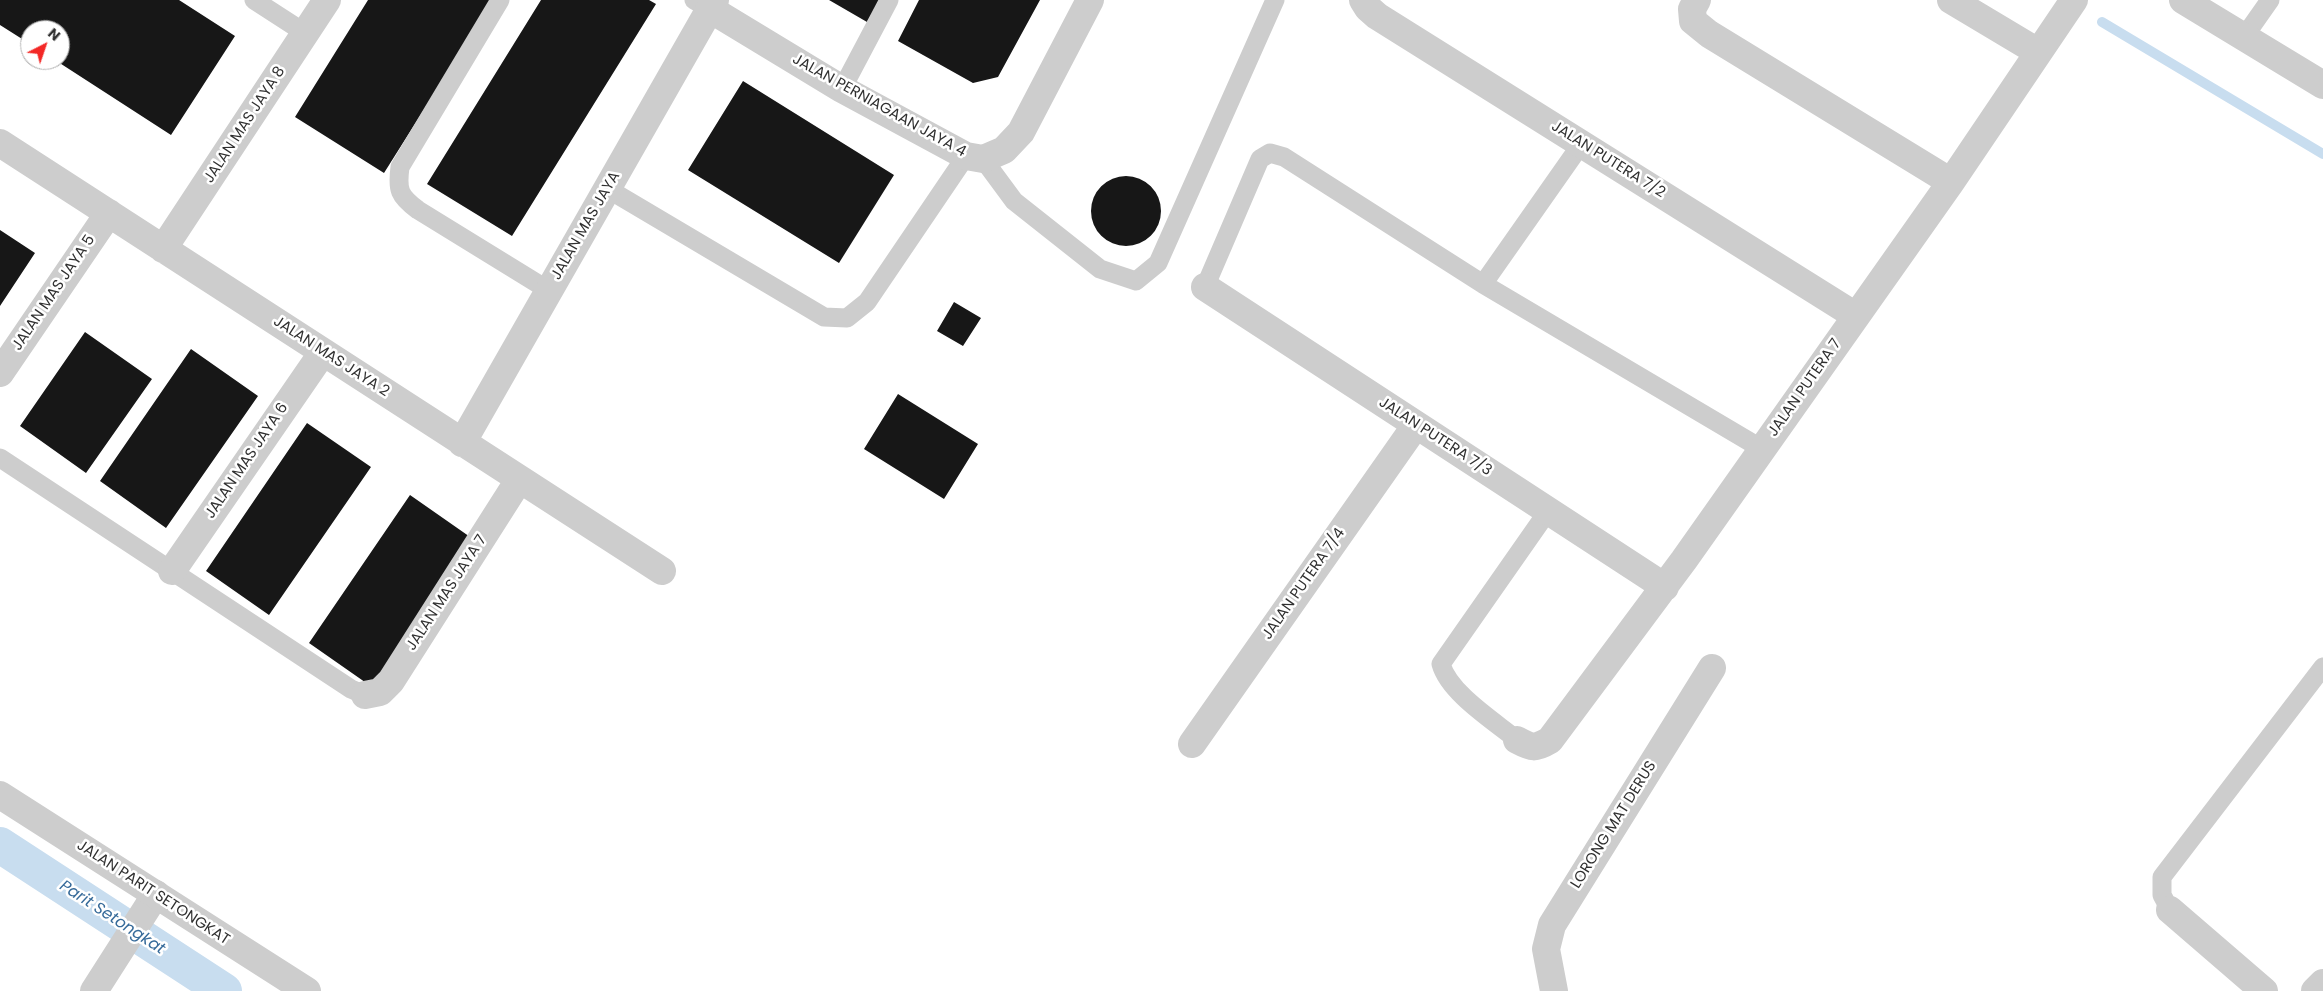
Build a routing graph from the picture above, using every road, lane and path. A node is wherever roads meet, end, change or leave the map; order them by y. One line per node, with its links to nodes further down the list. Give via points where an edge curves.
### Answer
1 (254, 0): 14 (lane)
2 (327, 0): 14 (street, JALAN MAS JAYA 8)
3 (500, 0): 28 (lane, via 400,167 398,186 405,200 418,210)
4 (889, 0): 18 (lane)
5 (1090, 0): 21 (street, JALAN PERNIAGAAN JAYA 4, via 1021,132 1004,150)
6 (1275, 0): 21 (lane, via 1158,263 1136,281 1100,269 1014,201)
7 (1363, 0): 20 (street, JALAN PUTERA 7/2, via 1376,16)
8 (1697, 0): 22 (street, via 1692,9 1693,21 1709,34)
9 (1951, 0): 16 (street)
10 (2074, 0): 16 (street, JALAN PUTERA 7)
11 (2183, 0): 15 (street)
12 (2270, 0): 15 (lane)
13 (707, 3): 18 (street, JALAN PERNIAGAAN JAYA 4); 23 (street, JALAN MAS JAYA)
14 (305, 32): 25 (street, JALAN MAS JAYA 8)
15 (2244, 37): 17 (street)
16 (2038, 52): 22 (street, JALAN PUTERA 7)
17 (2323, 86)
18 (842, 89): 21 (street, JALAN PERNIAGAAN JAYA 4)
19 (0, 143): 24 (street, JALAN MAS JAYA 2)
20 (1582, 143): 26 (lane); 29 (street, JALAN PUTERA 7/2)
21 (975, 158): 23 (lane, via 867,302 847,318 824,317)
22 (1951, 182): 29 (street, JALAN PUTERA 7)
23 (608, 189): 28 (street, JALAN MAS JAYA)
24 (109, 213): 25 (street, JALAN MAS JAYA 2); 31 (street, JALAN MAS JAYA 5)
25 (164, 249): 30 (street, JALAN MAS JAYA 2)
26 (1483, 284): 27 (lane, via 1284,157 1270,153 1260,159); 34 (lane)
27 (1205, 287): 32 (street, JALAN PUTERA 7/3)
28 (548, 290): 33 (street, JALAN MAS JAYA)
29 (1856, 316): 34 (street, JALAN PUTERA 7)
30 (322, 352): 33 (street, JALAN MAS JAYA 2); 38 (street, JALAN MAS JAYA 6)
31 (0, 374)
32 (1416, 424): 37 (street, JALAN PUTERA 7/3); 45 (street, JALAN PUTERA 7/4)
33 (462, 442): 36 (street, JALAN MAS JAYA 2)
34 (1762, 449): 40 (street, JALAN PUTERA 7)
35 (0, 458): 38 (lane)
36 (519, 480): 39 (street, JALAN MAS JAYA 2); 43 (street, JALAN MAS JAYA 7, via 391,681 380,692)
37 (1548, 510): 40 (street, JALAN PUTERA 7/3); 44 (lane, via 1441,664 1444,674 1460,694)
38 (172, 571): 43 (lane, via 351,689)
39 (662, 571)
40 (1664, 586): 44 (street, JALAN PUTERA 7, via 1550,740 1538,747 1529,747)
41 (2323, 667): 48 (lane, via 2162,877 2162,895)
42 (1712, 668): 52 (street, LORONG MAT DERUS, via 1552,926 1546,949)
43 (365, 695)
44 (1517, 740)
45 (1192, 744)
46 (0, 795): 47 (street, JALAN PARIT SETONGKAT)
47 (156, 894): 50 (street); 51 (street, JALAN PARIT SETONGKAT)
48 (2170, 910): 53 (street)
49 (2323, 983): 54 (street)
50 (94, 991)
51 (306, 991)
52 (1554, 991)
53 (2264, 991)
54 (2315, 991)

